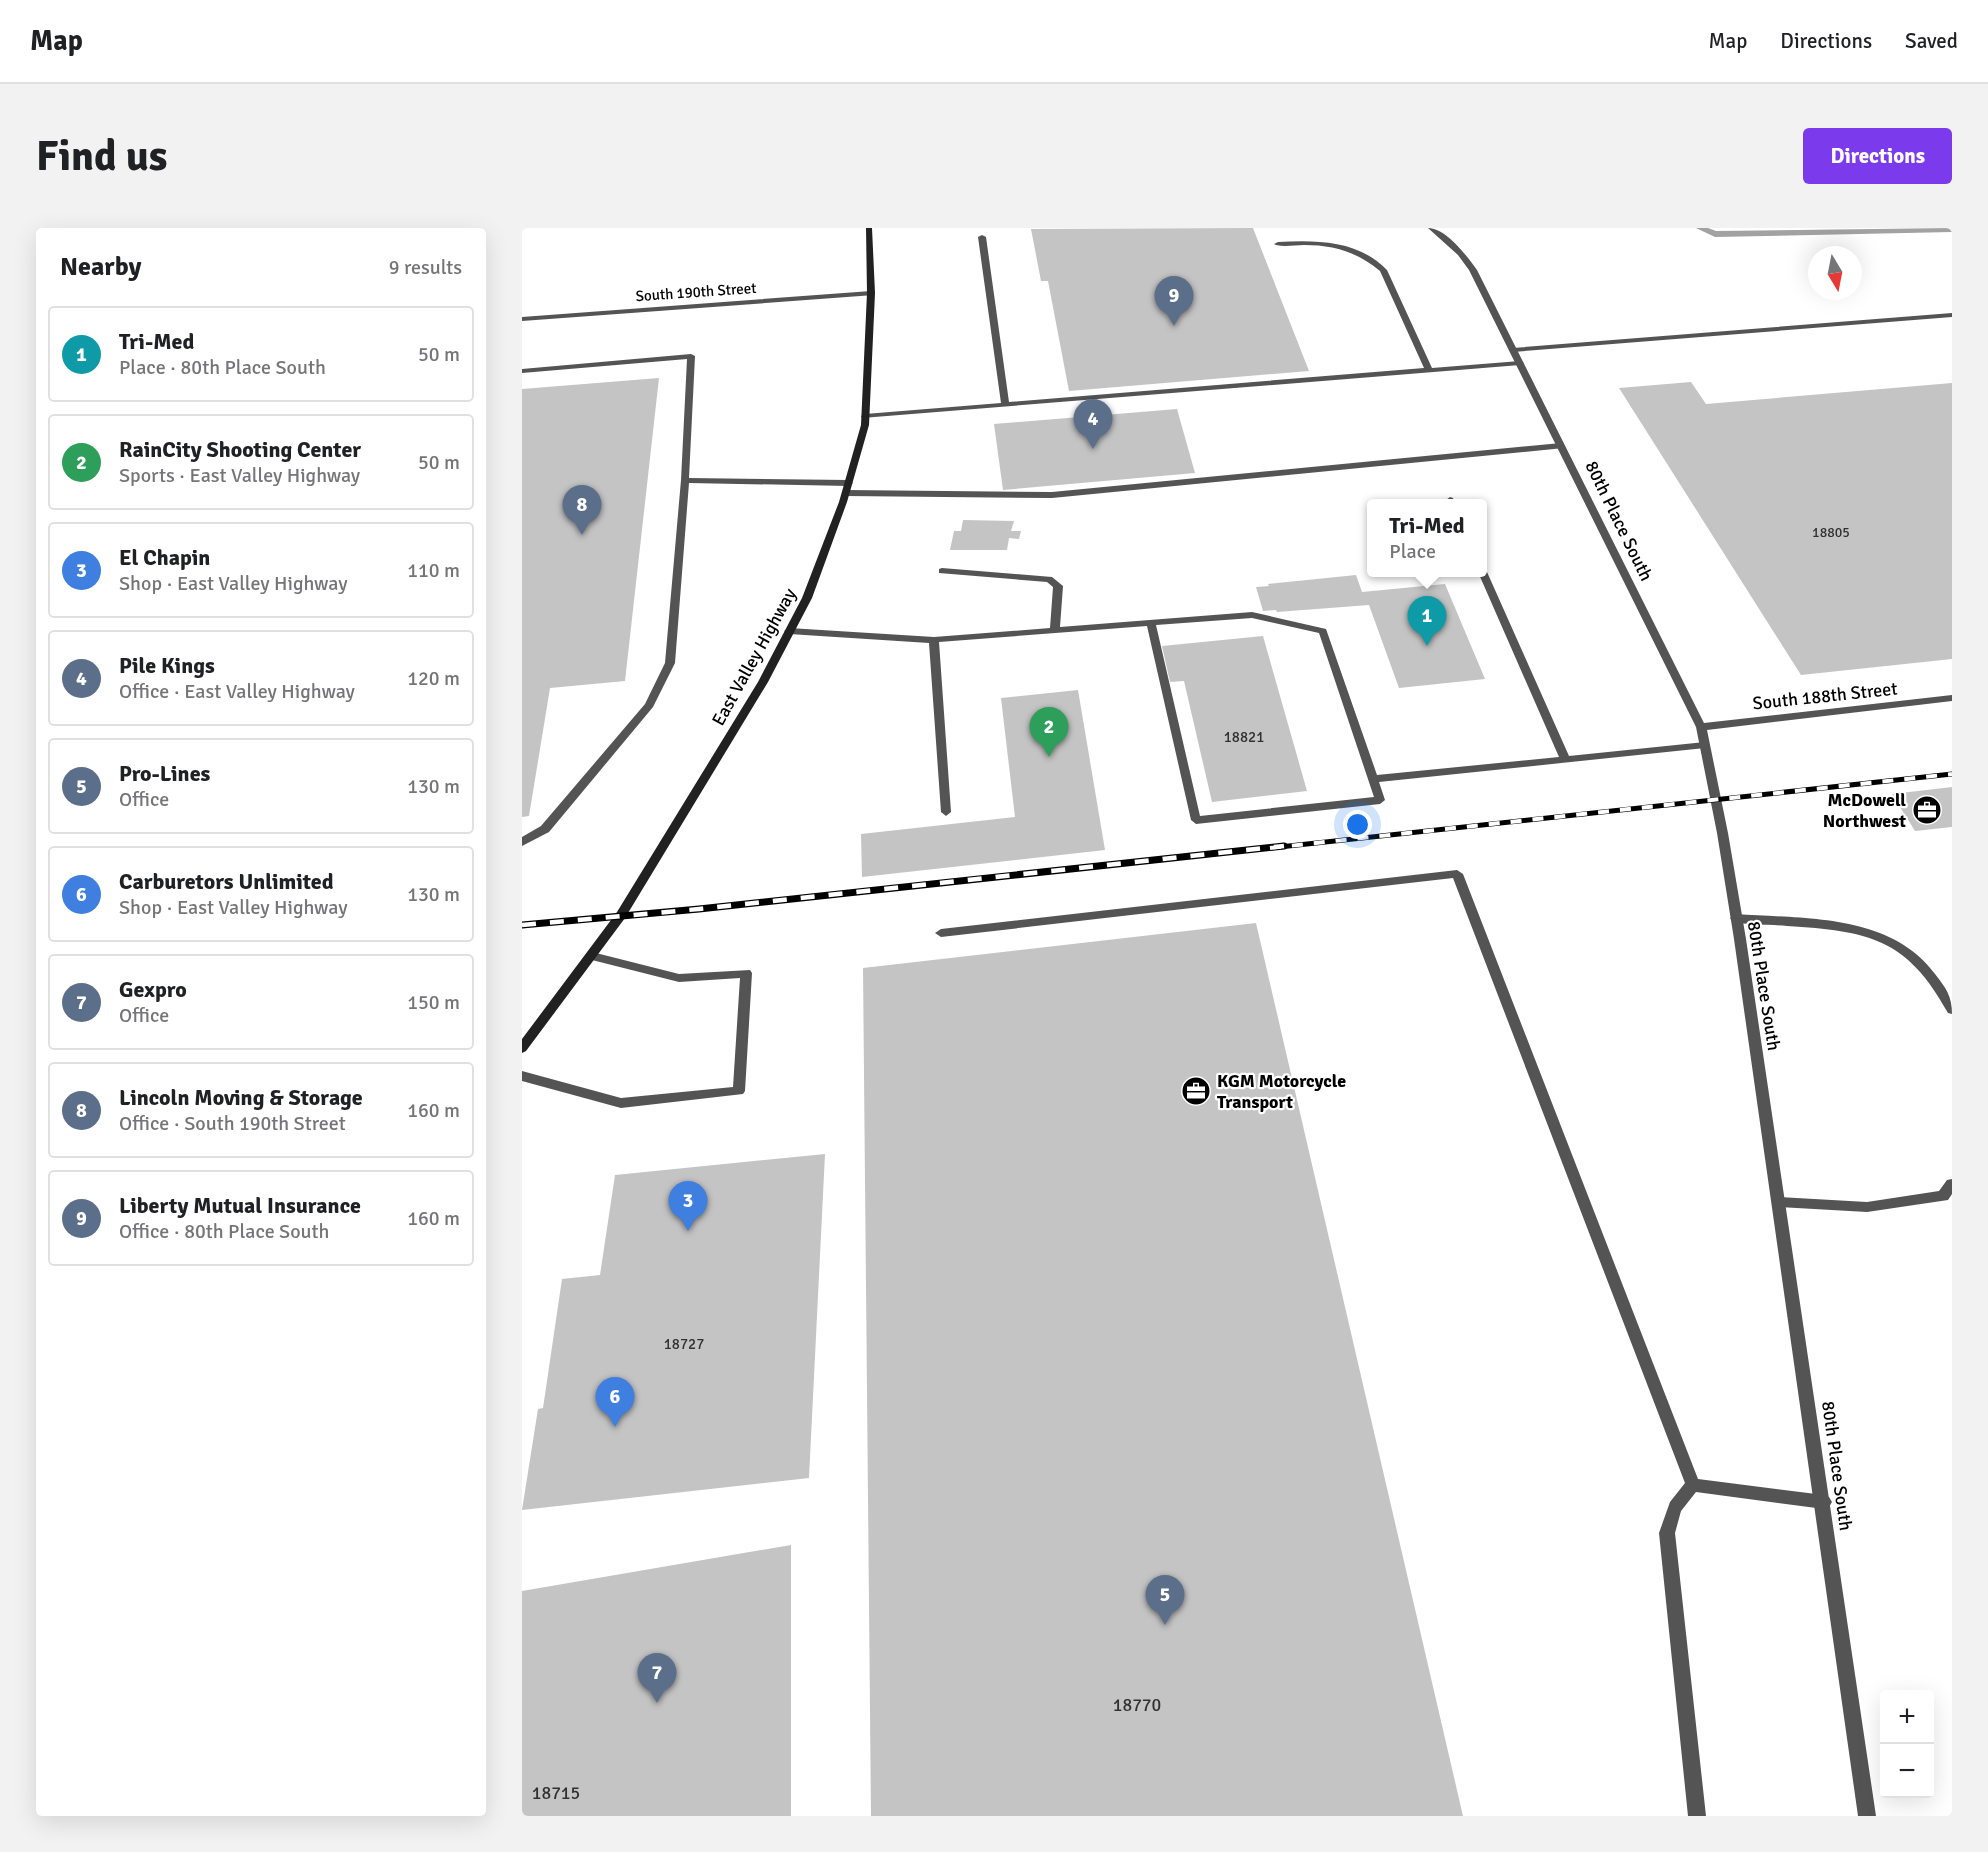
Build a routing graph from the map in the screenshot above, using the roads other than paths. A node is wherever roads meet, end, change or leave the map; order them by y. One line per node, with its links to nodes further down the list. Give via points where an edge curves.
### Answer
1 (869, 228): 5 (main road, East Valley Highway)
2 (1431, 228): 8 (street, 80th Place South, via 1461,253 1473,270)
3 (982, 237): 12 (street)
4 (1278, 244): 10 (street, via 1321,242 1374,261 1383,270)
5 (871, 293): 7 (street, South 190th Street); 13 (main road, East Valley Highway)
6 (1952, 315): 8 (street)
7 (522, 319)
8 (1513, 350): 9 (street, 80th Place South)
9 (1520, 363): 10 (street); 14 (street, 80th Place South)
10 (1429, 370): 12 (street)
11 (522, 371): 15 (street, via 691,356)
12 (1005, 404): 13 (street)
13 (865, 416): 16 (main road, East Valley Highway)
14 (1561, 446): 16 (street, via 1052,495); 24 (street, 80th Place South)
15 (685, 480): 16 (street); 29 (street, via 670,663 649,705 545,829)
16 (848, 488): 20 (main road, East Valley Highway, via 807,598)
17 (942, 571): 21 (street, via 1049,579 1058,586)
18 (1484, 577): 26 (street)
19 (1150, 623): 21 (street); 27 (street, via 1252,615 1323,631); 27 (street, via 1196,820 1380,800)
20 (789, 631): 22 (street); 32 (main road, East Valley Highway, via 661,850)
21 (1055, 631): 22 (street)
22 (934, 640): 28 (street)
23 (1952, 698): 24 (street, South 188th Street)
24 (1701, 727): 25 (street, 80th Place South)
25 (1705, 745): 26 (street); 30 (street, 80th Place South, via 1718,799)
26 (1565, 759): 27 (street)
27 (1373, 779)
28 (946, 812)
29 (522, 842)
30 (1736, 918): 33 (street, via 1822,924 1900,946 1919,962); 37 (street, 80th Place South)
31 (941, 933): 38 (street, via 1457,874)
32 (592, 956): 34 (main road, East Valley Highway); 35 (street, via 679,978 746,973 739,1090 621,1103)
33 (1952, 1010)
34 (522, 1048)
35 (522, 1076)
36 (1952, 1184): 37 (street, via 1943,1196 1867,1207)
37 (1779, 1202): 39 (street, 80th Place South)
38 (1693, 1485): 39 (street); 40 (street, via 1675,1507 1667,1533)
39 (1824, 1502): 41 (street, 80th Place South)
40 (1697, 1816)
41 (1867, 1816)

